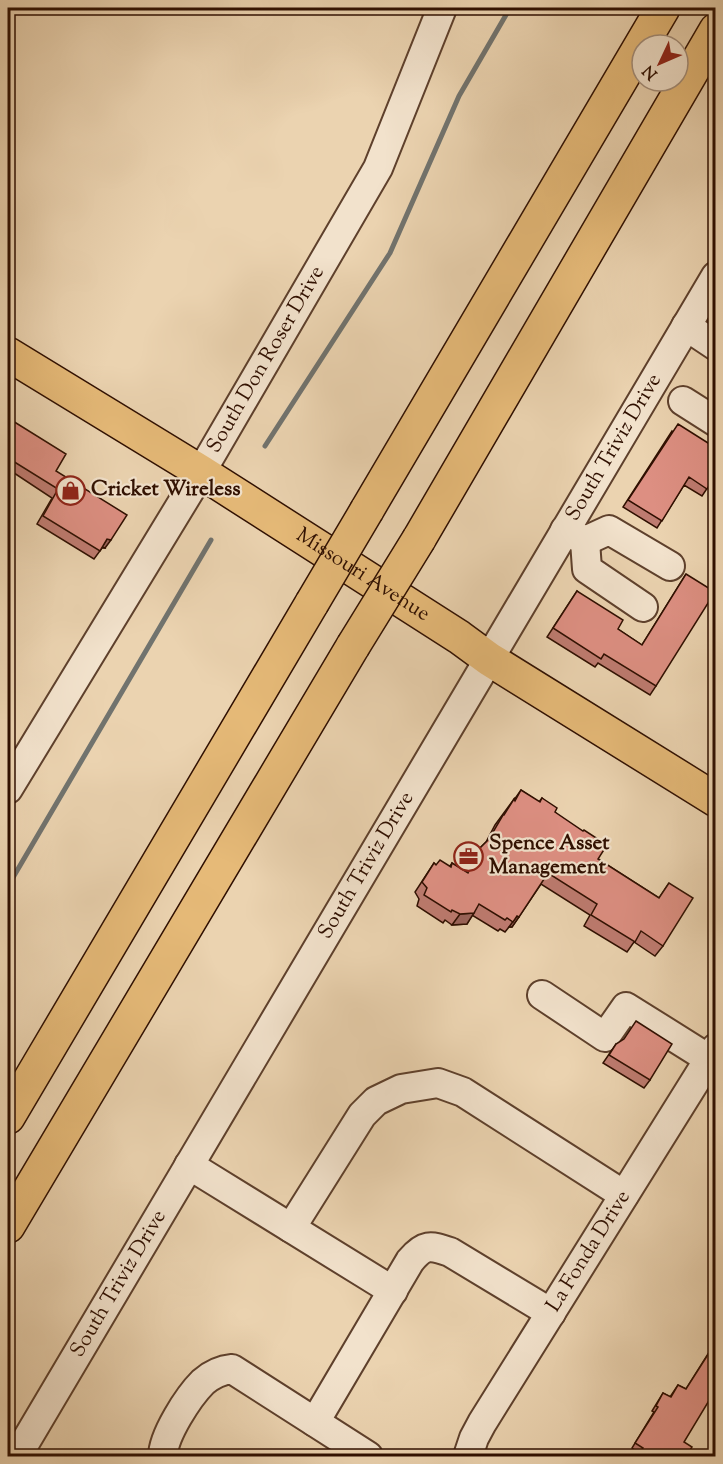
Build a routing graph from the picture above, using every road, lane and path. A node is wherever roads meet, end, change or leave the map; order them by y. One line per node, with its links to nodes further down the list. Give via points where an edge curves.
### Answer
1 (442, 8): 10 (street, South Don Roser Drive, via 378,168)
2 (663, 8): 19 (main road, bridge)
3 (716, 30): 22 (main road, bridge, via 419,539)
4 (716, 276): 5 (street, South Triviz Drive)
5 (686, 326): 6 (street); 11 (street, South Triviz Drive)
6 (716, 346)
7 (8, 354): 10 (main road, Missouri Avenue)
8 (683, 401): 9 (street)
9 (716, 422)
10 (201, 472): 14 (main road, Missouri Avenue); 15 (street, South Don Roser Drive)
11 (575, 536): 12 (street, via 609,530); 13 (street, via 586,569); 14 (street, South Triviz Drive)
12 (670, 566)
13 (644, 607)
14 (489, 659): 16 (main road, Missouri Avenue); 20 (street, South Triviz Drive)
15 (8, 789)
16 (716, 800)
17 (542, 995): 18 (street, via 605,1037 626,1007)
18 (712, 1054): 21 (street, La Fonda Drive)
19 (8, 1117)
20 (189, 1165): 23 (street); 27 (street, South Triviz Drive)
21 (624, 1195): 23 (street, via 463,1092 438,1083 401,1089 367,1109); 25 (street, La Fonda Drive)
22 (8, 1226)
23 (291, 1228): 24 (street)
24 (393, 1291): 25 (street, via 410,1261 430,1247 450,1252); 26 (street)
25 (551, 1312): 30 (street, La Fonda Drive, via 474,1438)
26 (315, 1422): 28 (street, via 232,1369 225,1370 203,1382 182,1408 164,1445); 29 (street)
27 (17, 1456)
28 (164, 1456)
29 (368, 1456)
30 (468, 1456)

